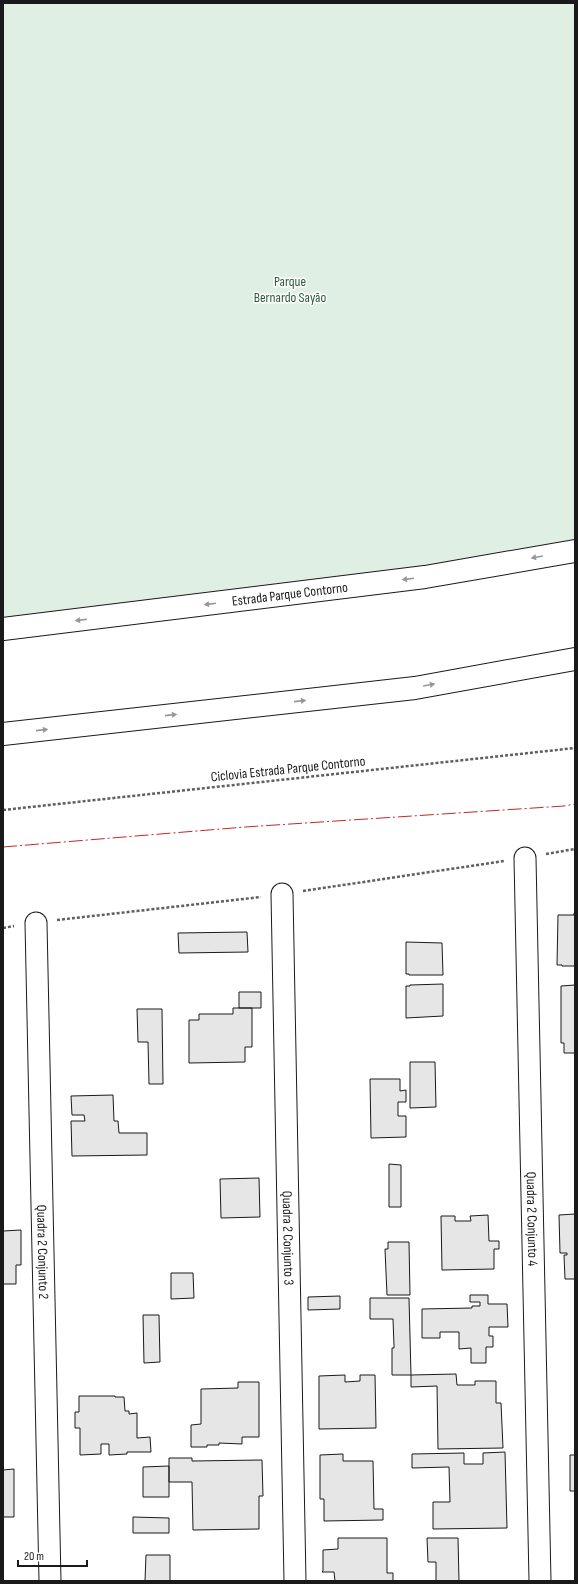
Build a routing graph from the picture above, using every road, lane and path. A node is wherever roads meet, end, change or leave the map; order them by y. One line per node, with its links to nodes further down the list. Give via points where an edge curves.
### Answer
1 (575, 551): 2 (main road, Estrada Parque Contorno, one-way to 2, via 425,577)
2 (3, 629)
3 (575, 659): 4 (main road, one-way to 3, via 415,688)
4 (3, 734)
5 (575, 748): 6 (path, Ciclovia Estrada Parque Contorno)
6 (3, 810)
7 (526, 858): 12 (street, Quadra 2 Conjunto 4)
8 (282, 894): 11 (street, Quadra 2 Conjunto 3)
9 (36, 923): 10 (street, Quadra 2 Conjunto 2)
10 (50, 1581)
11 (294, 1581)
12 (540, 1581)

